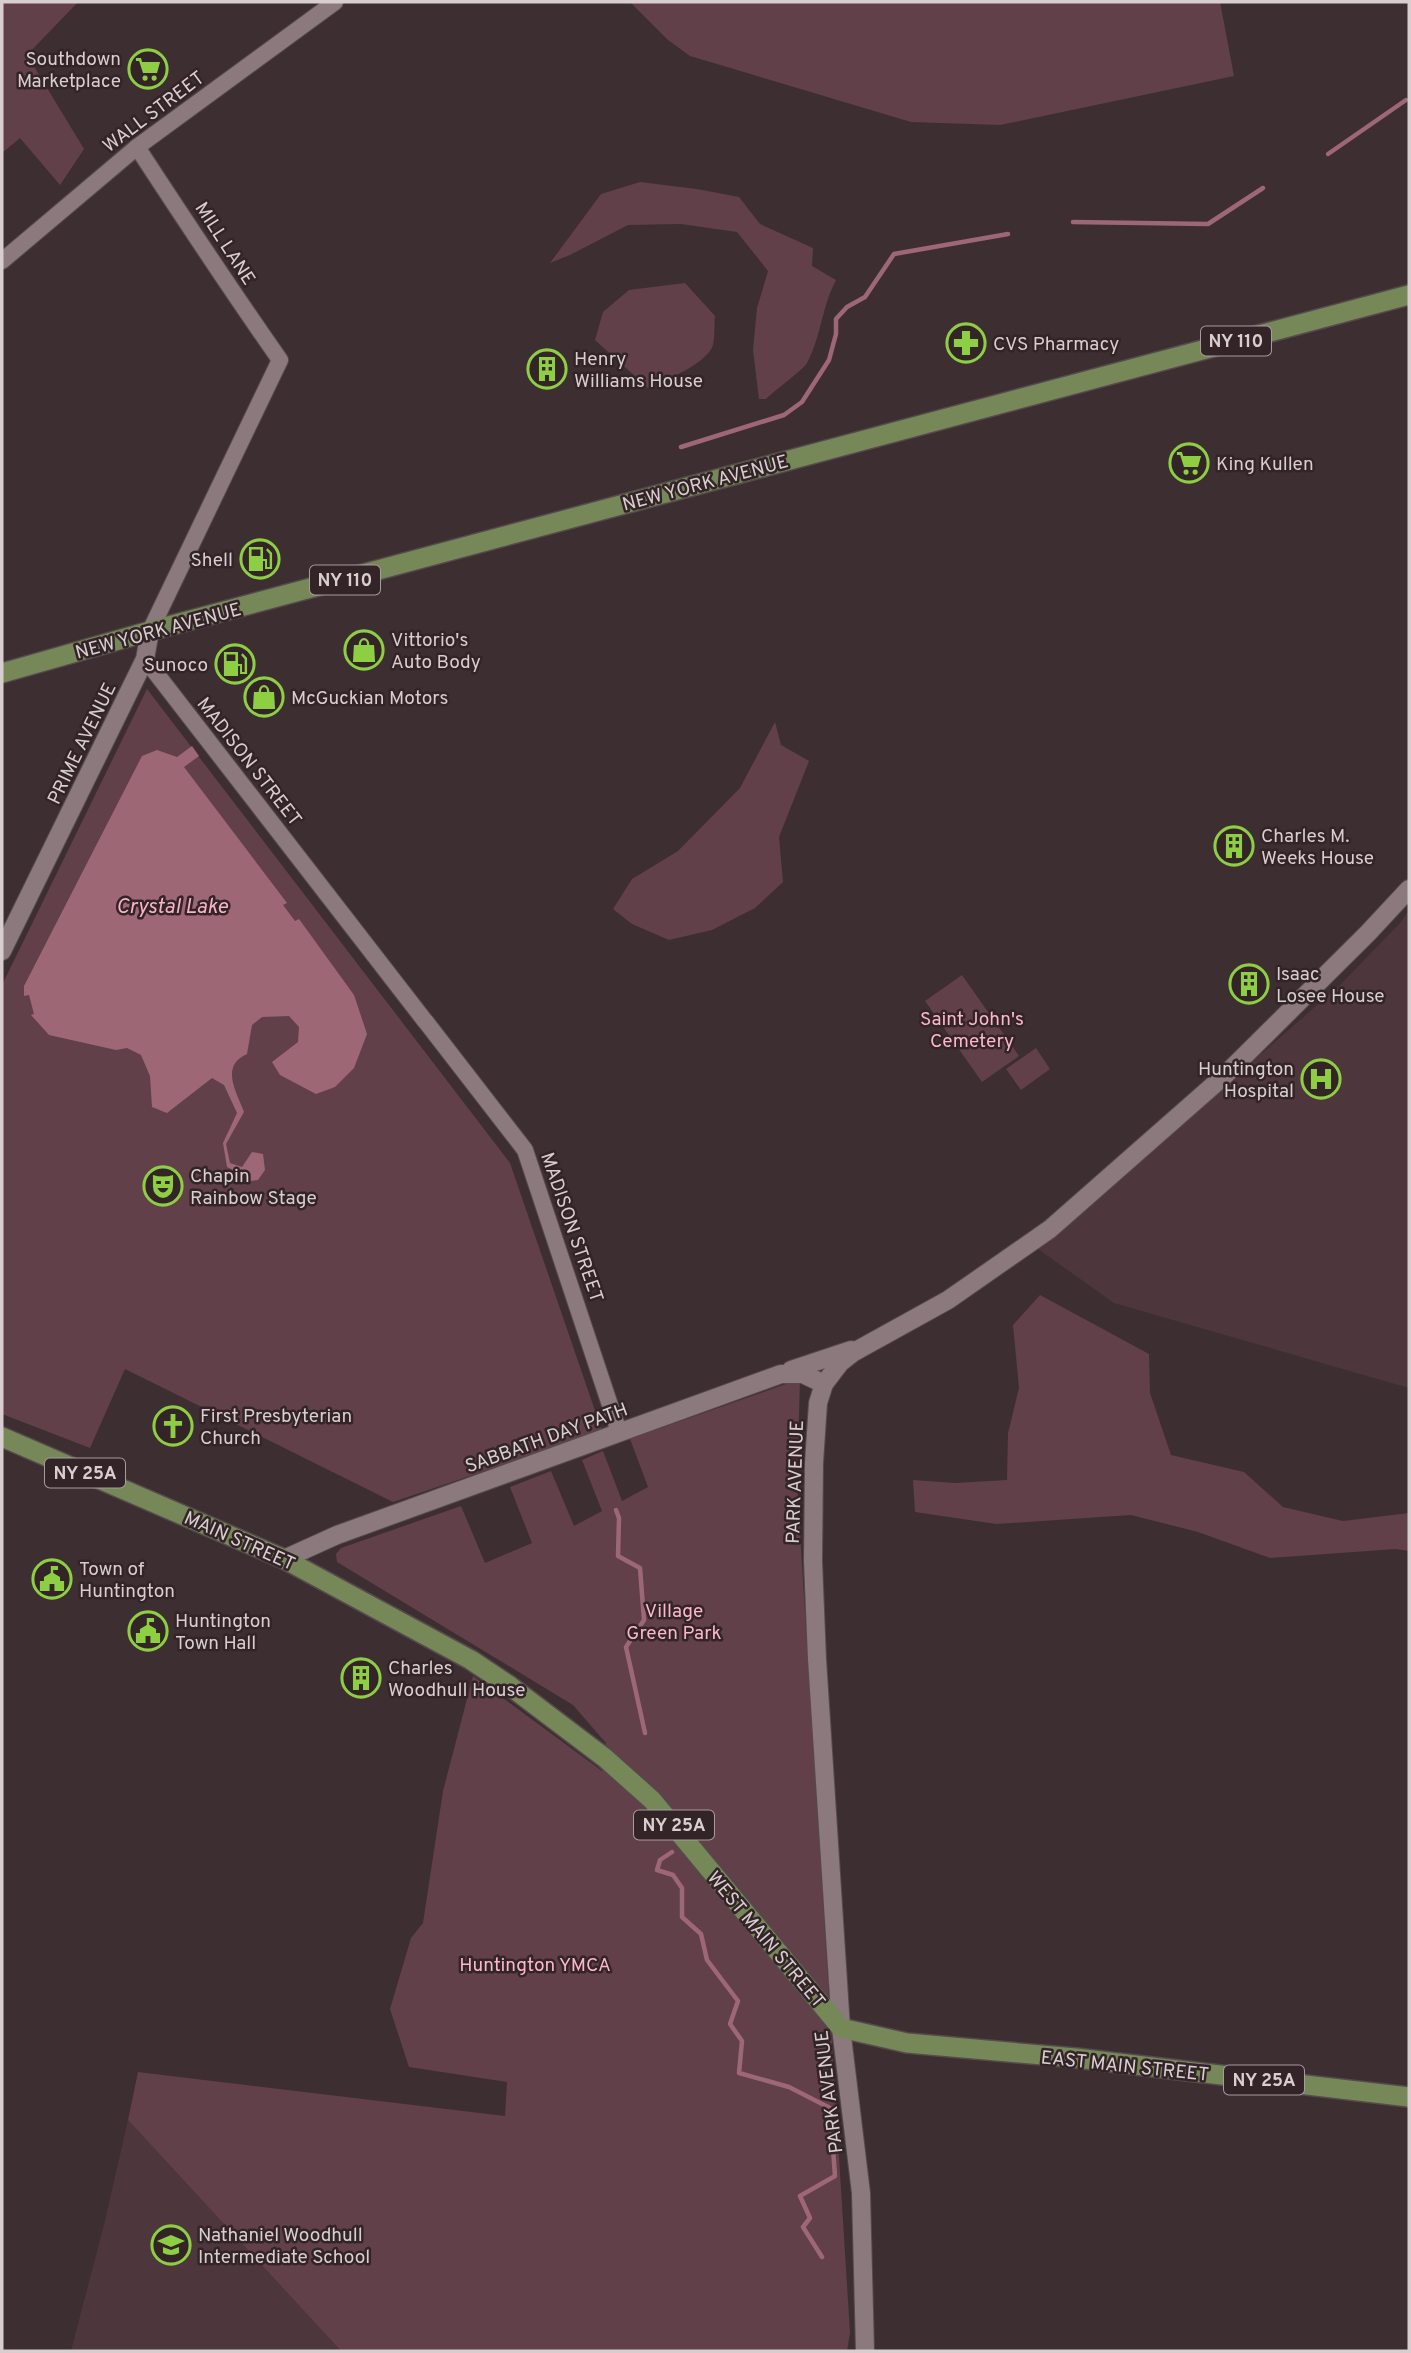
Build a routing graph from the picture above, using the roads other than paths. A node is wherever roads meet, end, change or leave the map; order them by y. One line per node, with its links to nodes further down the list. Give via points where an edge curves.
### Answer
1 (335, 2): 2 (street, WALL STREET)
2 (137, 147): 3 (street, WALL STREET); 5 (street, MILL LANE)
3 (2, 261)
4 (1409, 295): 6 (main road, NEW YORK AVENUE / NY 110)
5 (280, 360): 6 (street, PRIME AVENUE)
6 (150, 631): 7 (main road, PRIME AVENUE); 8 (main road, NEW YORK AVENUE / NY 110)
7 (145, 659): 10 (main road, PRIME AVENUE); 14 (street, MADISON STREET, via 525,1150)
8 (2, 673)
9 (1409, 888): 11 (main road, via 1225,1075 1050,1229 959,1294)
10 (2, 951)
11 (867, 1345): 12 (main road); 13 (main road, via 840,1363)
12 (781, 1374): 13 (main road, SABBATH DAY PATH, via 803,1374); 14 (main road, SABBATH DAY PATH)
13 (824, 1384): 18 (main road, PARK AVENUE, via 818,1403 814,1463 814,1595)
14 (619, 1432): 16 (main road, SABBATH DAY PATH, via 337,1535)
15 (2, 1437): 16 (main road, MAIN STREET / NY 25A)
16 (284, 1559): 17 (main road, MAIN STREET / NY 25A)
17 (471, 1660): 18 (main road, WEST MAIN STREET / NY 25A, via 558,1720 652,1800)
18 (841, 2028): 19 (main road, EAST MAIN STREET / NY 25A, via 908,2043); 20 (main road, PARK AVENUE, via 862,2193)
19 (1409, 2097)
20 (865, 2351)

